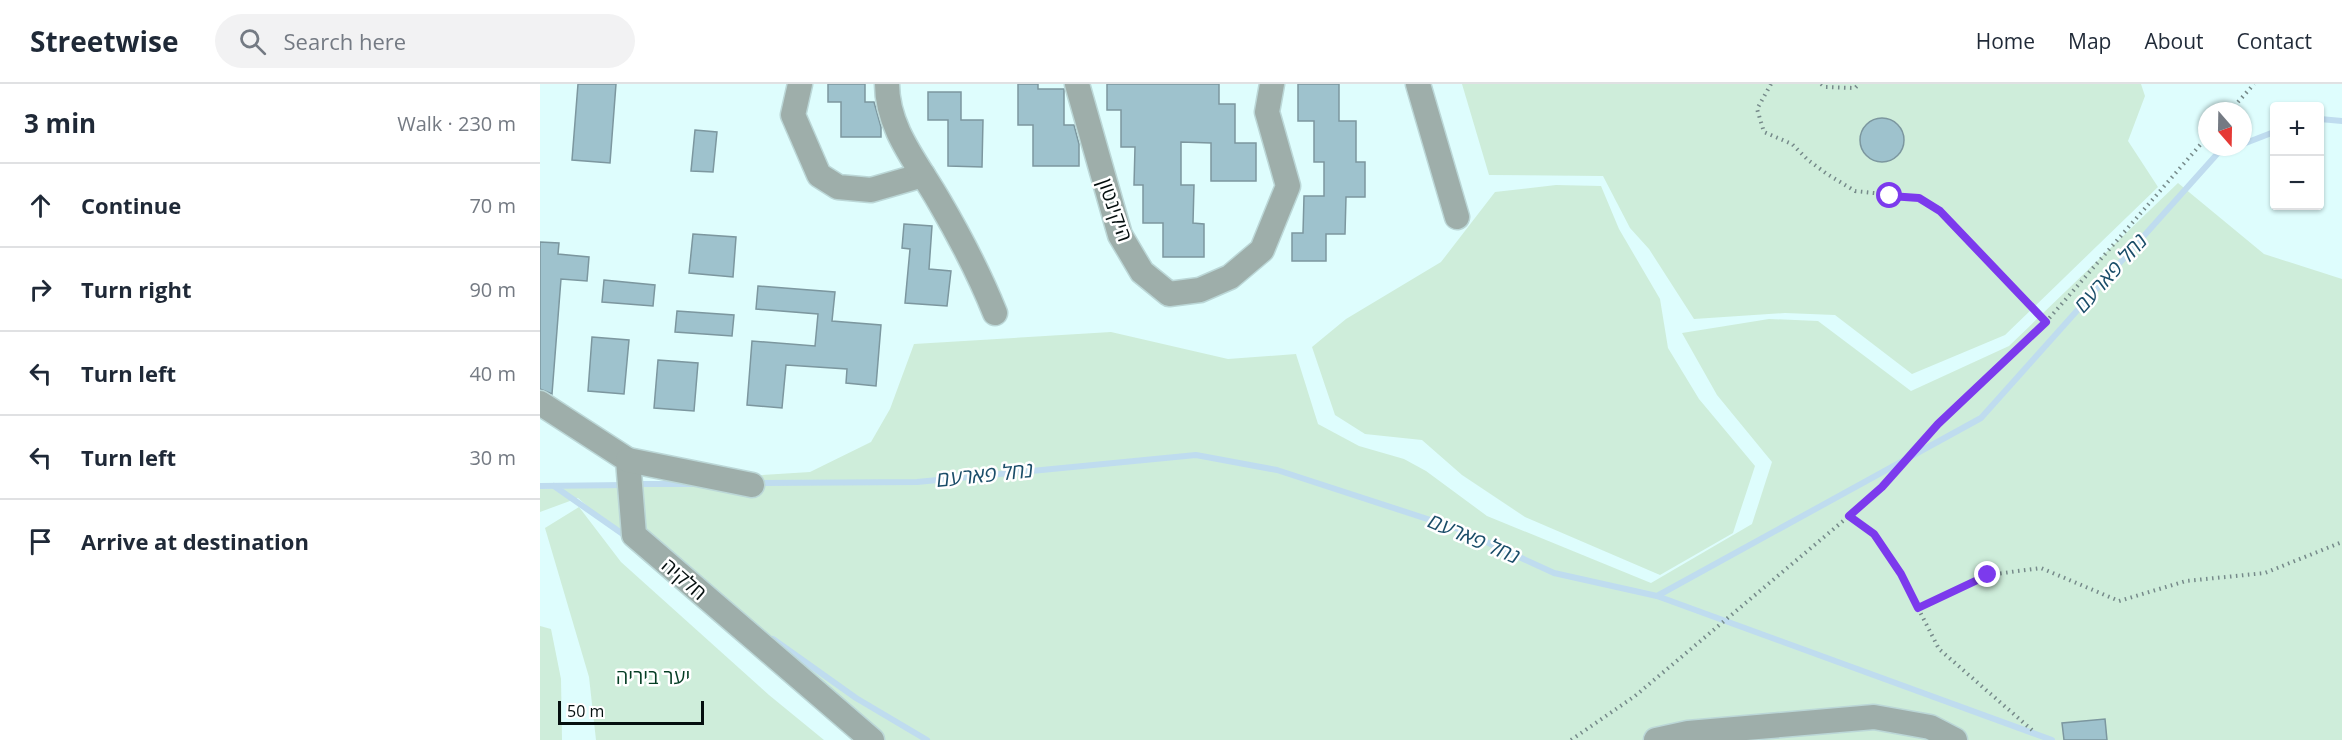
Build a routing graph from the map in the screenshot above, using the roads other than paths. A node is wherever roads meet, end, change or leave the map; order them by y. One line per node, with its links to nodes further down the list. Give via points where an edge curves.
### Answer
1 (800, 84): 6 (street, via 793,115 819,175 838,187 871,190)
2 (887, 84): 6 (street, via 887,97 904,146)
3 (1077, 84): 4 (street, היקינטון, via 1120,235 1142,272 1169,294 1200,290 1230,277 1262,250 1288,186 1267,112)
4 (1272, 84)
5 (1418, 84): 7 (street)
6 (923, 175): 8 (street, via 979,273)
7 (1458, 217)
8 (995, 312)
9 (540, 403): 10 (street)
10 (628, 460): 11 (street); 12 (street, חלקיה, via 634,535)
11 (752, 485)
12 (872, 740)
13 (1656, 740): 14 (street, via 1688,733 1874,717 1930,727)
14 (1955, 740)

